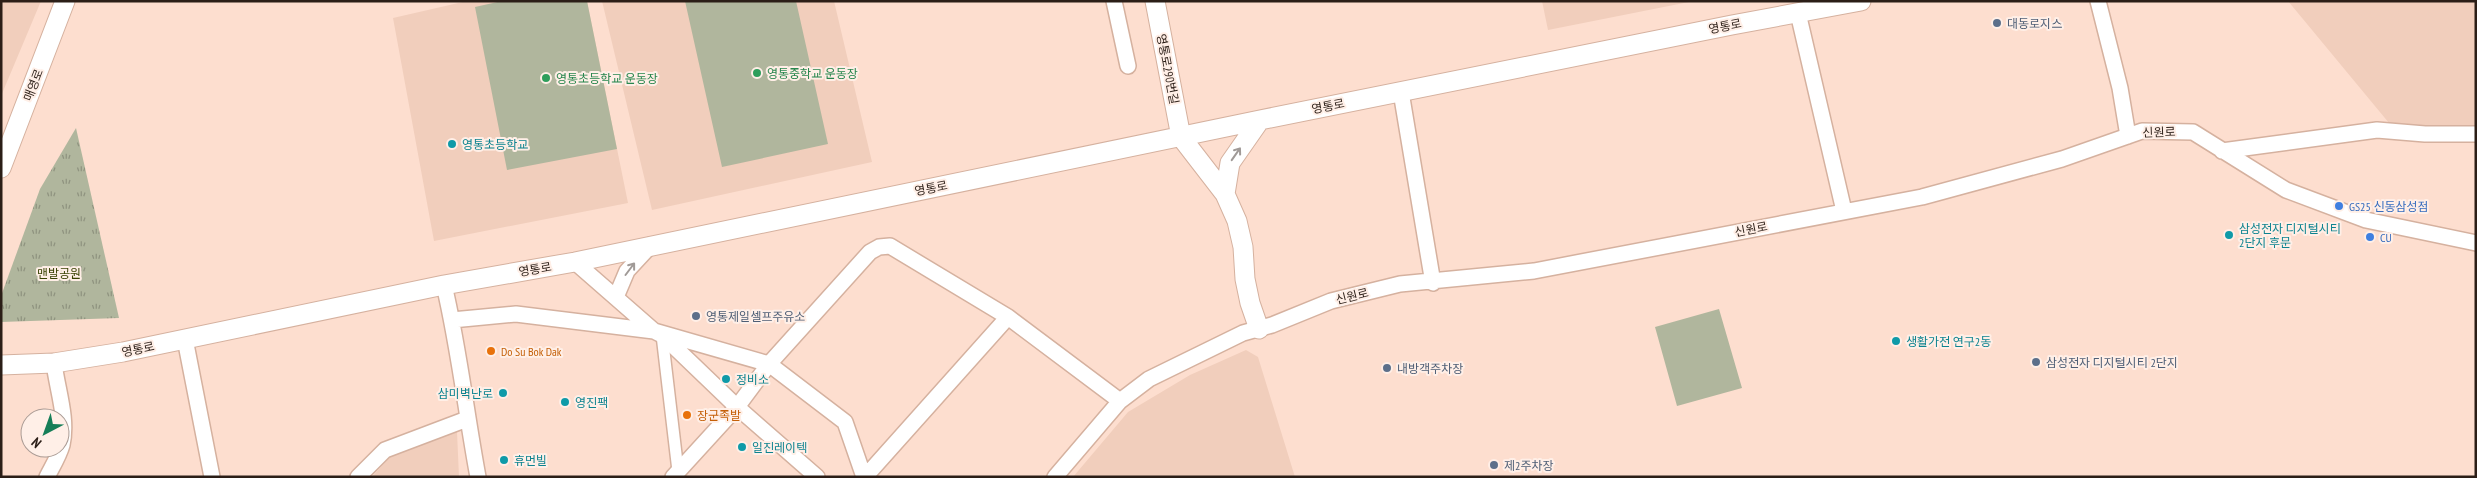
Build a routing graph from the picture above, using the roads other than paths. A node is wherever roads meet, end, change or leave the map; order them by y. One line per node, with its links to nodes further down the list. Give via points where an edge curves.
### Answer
1 (65, 1): 14 (street, 매영로)
2 (1114, 1): 7 (street)
3 (1154, 1): 12 (street, 영통로290번길)
4 (1860, 1): 6 (street, 영통로)
5 (2098, 1): 11 (street, via 2120,88)
6 (1798, 13): 8 (street, 영통로); 16 (street)
7 (1128, 66)
8 (1401, 92): 9 (street, 영통로); 20 (street)
9 (1260, 120): 12 (street, 영통로); 15 (street, one-way to 9, via 1230,162)
10 (2476, 134): 13 (street, via 2377,130)
11 (2128, 136): 13 (street, 신원로, via 2142,131 2193,132); 16 (street, 신원로, via 2062,159 1940,192)
12 (1181, 137): 15 (street); 18 (street, 영통로)
13 (2222, 150): 17 (street, 신원로, via 2286,190 2366,220)
14 (1, 168)
15 (1225, 194): 25 (street, via 1240,233 1245,279)
16 (1844, 212): 20 (street, 신원로, via 1534,271)
17 (2476, 243)
18 (651, 245): 19 (street, 영통로); 22 (street, one-way to 18, via 627,271)
19 (575, 262): 21 (street, 영통로); 22 (street)
20 (1433, 283): 25 (street, 신원로, via 1400,284 1331,301)
21 (444, 285): 24 (street); 27 (street, 영통로)
22 (616, 297): 26 (street)
23 (1008, 317): 29 (street, via 890,246 879,247 870,252); 31 (street); 40 (street)
24 (452, 320): 26 (street, via 516,314); 33 (street)
25 (1259, 329): 31 (street, 신원로, via 1243,333 1156,376)
26 (658, 333): 29 (street); 32 (street); 34 (street)
27 (185, 339): 28 (street, 영통로); 36 (street)
28 (54, 363): 30 (street, 영통로); 35 (street, via 63,436 58,456)
29 (769, 364): 32 (street); 40 (street, via 845,422)
30 (1, 365)
31 (1120, 401): 41 (street, 신원로)
32 (737, 407): 34 (street); 39 (street)
33 (467, 419): 37 (street, via 385,450); 38 (street)
34 (676, 474)
35 (47, 477)
36 (212, 477)
37 (358, 477)
38 (478, 477)
39 (817, 477)
40 (864, 477)
41 (1055, 477)

